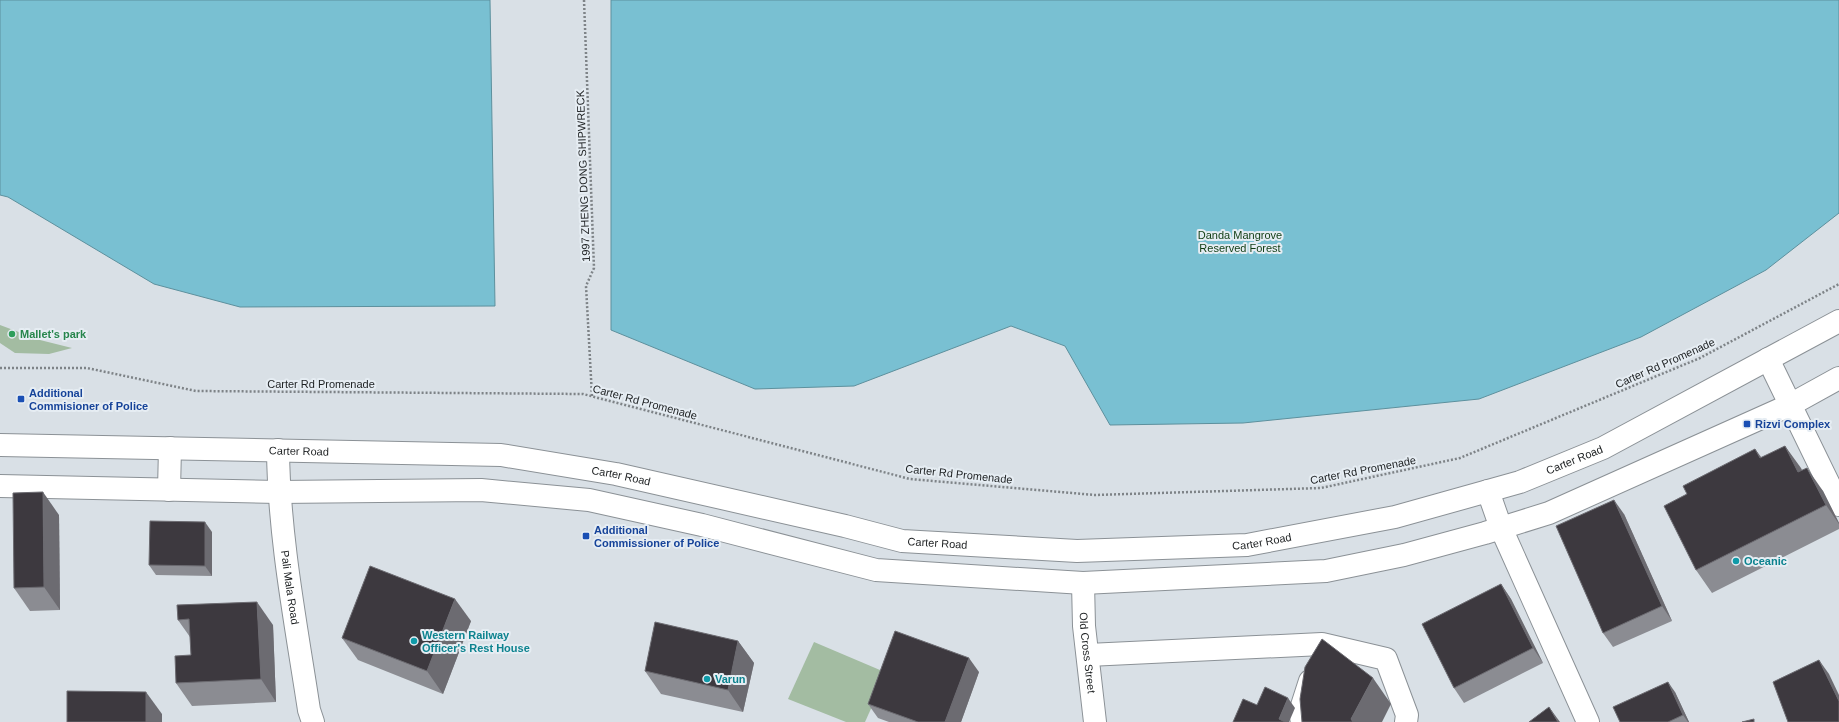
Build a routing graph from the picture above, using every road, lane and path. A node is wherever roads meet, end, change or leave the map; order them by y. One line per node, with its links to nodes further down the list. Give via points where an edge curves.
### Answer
1 (584, 0): 7 (path, 1997 ZHENG DONG SHIPWRECK, via 594,268 586,286)
2 (1839, 284): 7 (path, Carter Rd Promenade, via 1700,358 1460,458 1321,488 1095,495 910,479)
3 (1839, 321): 4 (main road, Carter Road)
4 (1768, 359): 8 (main road); 14 (main road, Carter Road, via 1602,448 1520,482)
5 (0, 368): 7 (path, Carter Rd Promenade, via 87,368 196,391)
6 (1839, 378): 8 (main road)
7 (592, 396)
8 (1790, 404): 16 (main road); 17 (main road, via 1549,513)
9 (0, 445): 10 (main road, Carter Road)
10 (170, 448): 11 (main road, Carter Road); 13 (main road)
11 (278, 450): 14 (main road, Carter Road, via 501,455 616,474 902,541 1078,550 1247,545 1395,516); 15 (main road, Pali Mala Road)
12 (0, 486): 13 (main road)
13 (169, 490): 15 (main road)
14 (1488, 491): 17 (main road)
15 (278, 492): 18 (main road, via 481,490 589,500 702,525 876,570); 21 (main road, Pali Mala Road, via 283,544)
16 (1839, 505)
17 (1501, 528): 18 (main road, via 1404,555 1326,571); 25 (main road)
18 (1084, 583): 20 (main road, Old Cross Street, via 1084,626)
19 (1322, 644): 20 (main road); 23 (main road, via 1300,712); 24 (main road, via 1386,659 1407,715)
20 (1088, 655): 22 (main road, Old Cross Street)
21 (313, 722)
22 (1095, 722)
23 (1302, 722)
24 (1406, 722)
25 (1588, 722)

